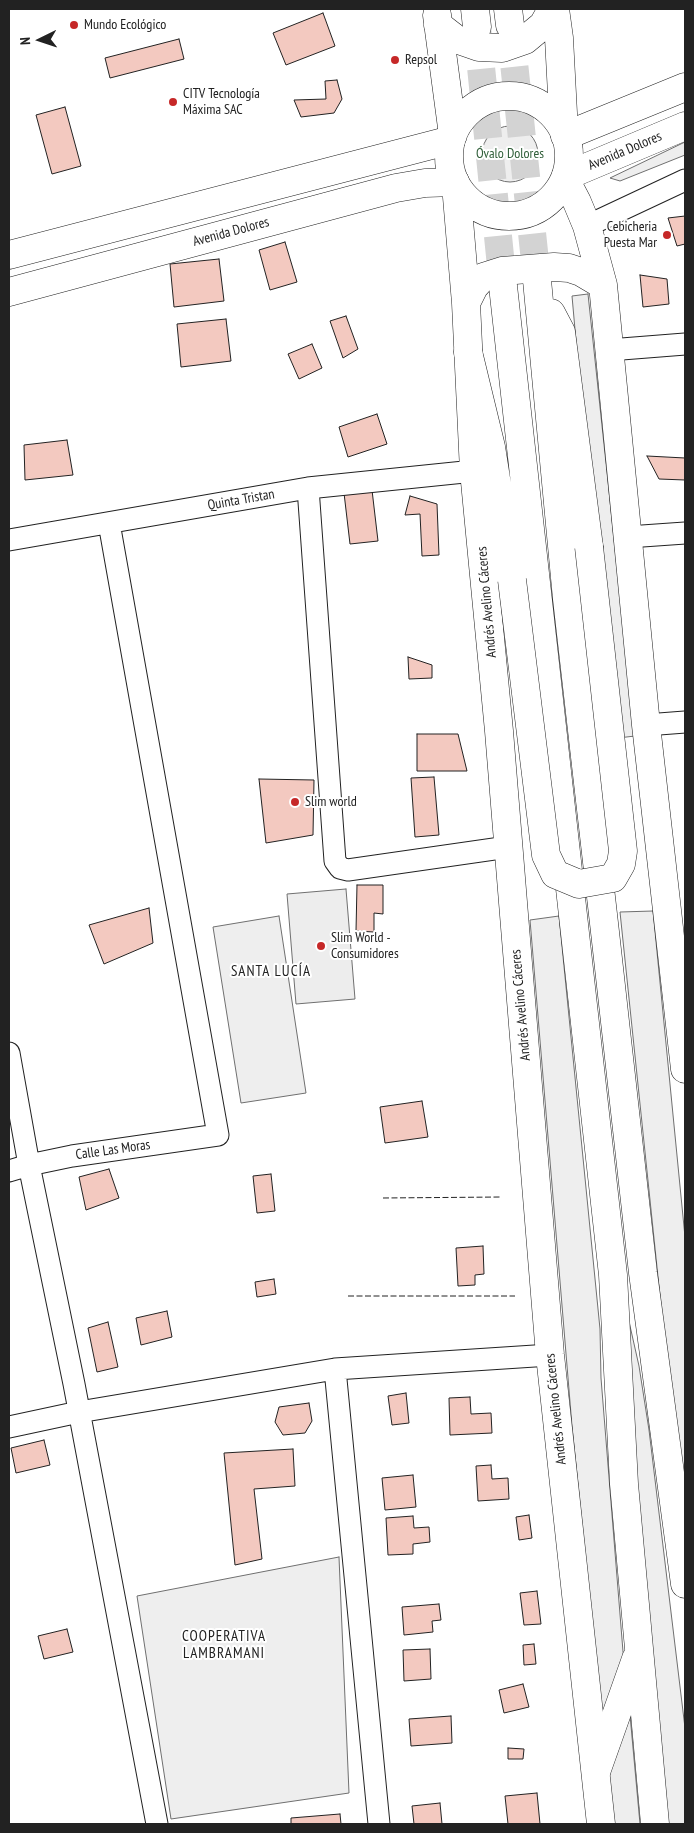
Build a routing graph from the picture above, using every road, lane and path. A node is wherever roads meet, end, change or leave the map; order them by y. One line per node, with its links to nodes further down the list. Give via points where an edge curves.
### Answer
1 (554, 9): 2 (main road, via 543,25 525,40 502,48 479,47 456,39); 5 (main road)
2 (437, 17): 6 (main road)
3 (685, 87): 5 (main road)
4 (685, 126): 7 (main road, Avenida Dolores)
5 (565, 134): 6 (main road, via 552,115 536,103 517,96 497,97 478,105 463,118); 7 (main road, via 569,156)
6 (452, 137): 9 (main road, via 449,154); 11 (main road)
7 (565, 178): 9 (main road, via 555,195 540,208 522,215 503,216 484,211 468,200); 10 (main road)
8 (685, 180): 10 (street)
9 (455, 183): 14 (main road, Avenida Dolores, via 396,188); 15 (main road, Andrés Avelino Cáceres)
10 (587, 226): 12 (main road)
11 (9, 255)
12 (603, 285): 15 (main road, via 569,268 502,271 483,277); 17 (main road)
13 (503, 286): 36 (main road, via 613,1276 624,1484)
14 (9, 292)
15 (466, 303): 18 (main road, Andrés Avelino Cáceres)
16 (685, 344): 17 (street)
17 (609, 350): 23 (main road)
18 (468, 352): 19 (main road, Andrés Avelino Cáceres); 35 (main road, bridge, via 491,447 512,580 546,855 554,874 579,884 613,878 621,864 623,851 589,547 561,332 538,285 567,599 608,962 643,1273)
19 (474, 471): 20 (street, Quinta Tristan); 27 (main road, Andrés Avelino Cáceres)
20 (308, 488): 21 (street, Quinta Tristan); 27 (street, via 335,861 340,868 348,870)
21 (109, 523): 24 (street, Quinta Tristan); 30 (street, Calle Las Moras, via 218,1135 72,1156)
22 (685, 533): 23 (street)
23 (628, 537): 26 (main road)
24 (9, 540)
25 (685, 722): 26 (street)
26 (646, 725): 29 (main road)
27 (508, 847): 31 (main road, Andrés Avelino Cáceres)
28 (9, 1053): 30 (street)
29 (685, 1069)
30 (19, 1168): 33 (street)
31 (550, 1355): 32 (street); 37 (main road, Andrés Avelino Cáceres)
32 (335, 1368): 33 (street); 39 (street)
33 (79, 1412): 34 (street); 38 (street)
34 (9, 1427)
35 (685, 1584)
36 (638, 1650): 37 (main road); 41 (main road)
37 (596, 1772): 40 (main road, Andrés Avelino Cáceres)
38 (157, 1824)
39 (379, 1824)
40 (601, 1824)
41 (655, 1824)

